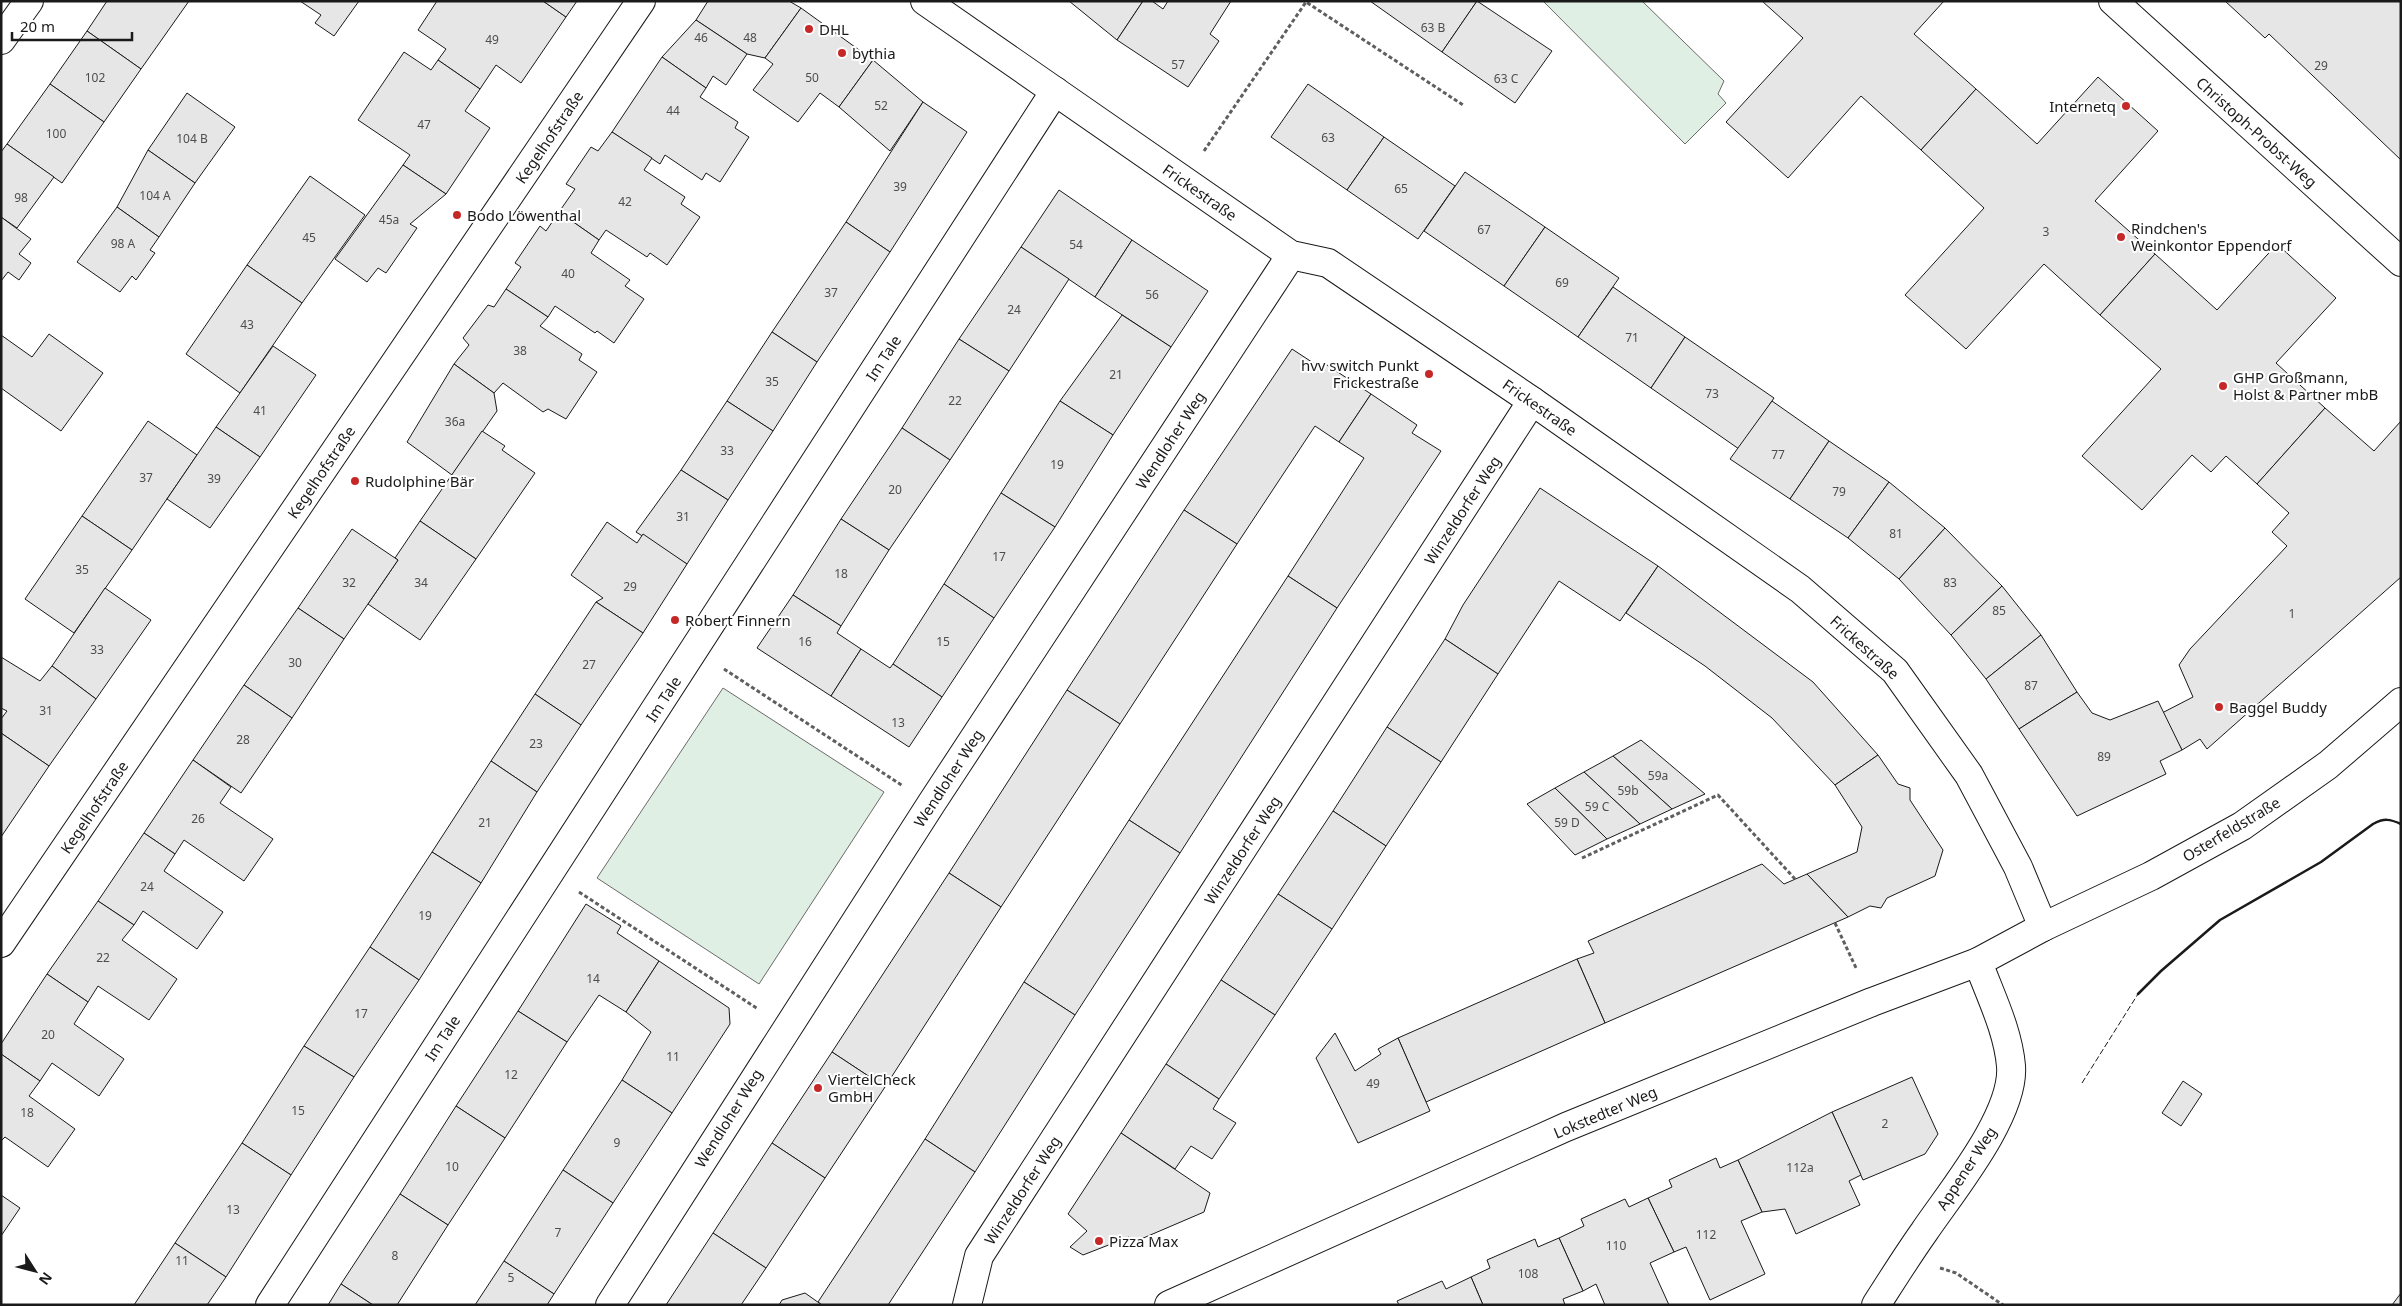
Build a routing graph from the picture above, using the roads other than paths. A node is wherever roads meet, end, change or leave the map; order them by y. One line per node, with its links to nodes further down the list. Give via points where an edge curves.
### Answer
1 (29, 1): 5 (street)
2 (641, 1): 12 (street, Kegelhofstraße)
3 (925, 1): 6 (street, Frickestraße)
4 (2113, 1): 8 (street, Christoph-Probst-Weg)
5 (1, 40)
6 (1055, 91): 7 (street, Frickestraße); 14 (street, Im Tale)
7 (1291, 255): 9 (street, Frickestraße, via 1328,263); 15 (street, Wendloher Weg, via 786,1027)
8 (2401, 262)
9 (1532, 401): 11 (street, Frickestraße, via 1800,589 1895,671 1969,775 2018,867); 16 (street, Winzeldorfer Weg, via 980,1256)
10 (2401, 702): 11 (street, Osterfeldstraße, via 2328,765 2242,826 2152,876)
11 (2043, 927): 13 (street, Lokstedter Weg)
12 (1, 943)
13 (1978, 962): 17 (street, Lokstedter Weg, via 1566,1127); 18 (street, Appener Weg, via 2006,1039 2011,1068 2007,1098 1982,1148)
14 (270, 1305)
15 (610, 1305)
16 (967, 1305)
17 (1169, 1305)
18 (1876, 1305)

